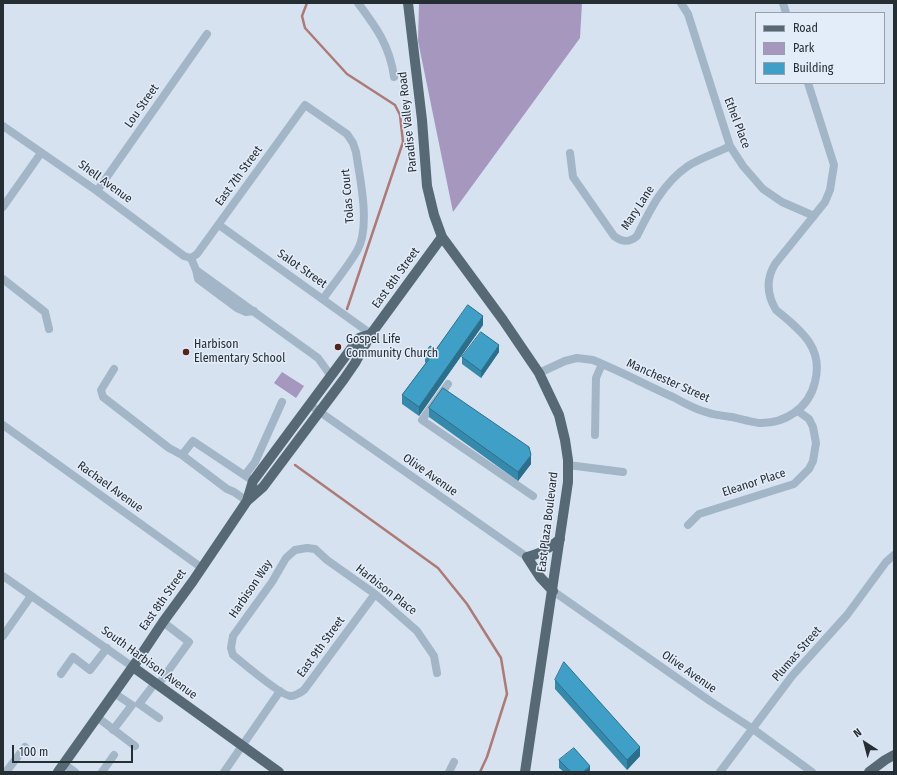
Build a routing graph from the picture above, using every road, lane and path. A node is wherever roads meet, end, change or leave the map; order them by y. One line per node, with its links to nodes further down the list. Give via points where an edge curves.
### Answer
1 (358, 3): 5 (street, via 388,49)
2 (408, 3): 16 (main road, Paradise Valley Road, via 427,186)
3 (681, 3): 9 (street, Ethel Place, via 688,14)
4 (207, 34): 12 (street, Lou Street)
5 (394, 77)
6 (808, 84): 14 (street, Manchester Street, via 834,165 830,190 825,202)
7 (305, 105): 15 (street, East 7th Street); 19 (street, Tolas Court, via 347,134 353,143 364,213 363,233 358,250)
8 (3, 126): 10 (street, Shell Avenue)
9 (730, 146): 11 (street, Mary Lane, via 689,165 675,176 655,201 637,236 633,240 625,241 620,241 614,236 573,177); 14 (street, Ethel Place, via 763,189 782,202)
10 (41, 153): 12 (street, Shell Avenue); 13 (street)
11 (570, 153)
12 (97, 191): 17 (street, Shell Avenue, via 184,256)
13 (3, 207)
14 (814, 216): 29 (street, Manchester Street, via 775,264 768,283 769,294 776,310 805,336 815,354 815,384 809,398)
15 (219, 225): 17 (street, East 7th Street); 19 (street, Salot Street)
16 (442, 237): 21 (main road, East 8th Street); 24 (main road, East Plaza Boulevard)
17 (191, 258): 25 (street, via 196,270 318,358)
18 (3, 279): 20 (street, via 45,312)
19 (323, 299): 21 (street, Salot Street)
20 (49, 329)
21 (371, 334): 25 (main road, East 8th Street, via 359,338); 30 (main road, East 8th Street, via 355,364)
22 (602, 364): 24 (street, Manchester Street, via 577,358); 29 (street, Manchester Street, via 706,412 759,423 787,418); 32 (street, via 596,378)
23 (114, 369): 33 (street, via 101,390 103,397 169,448)
24 (539, 373): 34 (main road, East Plaza Boulevard, via 559,415)
25 (331, 376): 28 (main road, East 8th Street)
26 (448, 384): 37 (street, via 422,420)
27 (282, 402): 36 (street)
28 (310, 405): 30 (street, Olive Avenue); 36 (main road, East 8th Street)
29 (798, 411): 39 (street, Eleanor Place, via 809,419 813,427 816,443 809,469 794,484 699,514)
30 (319, 412): 38 (main road, East 8th Street, via 263,487); 43 (street, Olive Avenue)
31 (3, 426): 44 (street, Rachael Avenue)
32 (596, 435)
33 (182, 455): 36 (street, via 193,441); 38 (street)
34 (568, 465): 35 (street); 40 (main road, East Plaza Boulevard)
35 (623, 472)
36 (249, 478): 38 (main road, East 8th Street)
37 (533, 496)
38 (247, 502): 44 (main road, East 8th Street)
39 (688, 524)
40 (560, 539): 43 (main road, via 541,553); 46 (main road, East Plaza Boulevard)
41 (299, 549): 47 (street, Harbison Place, via 315,549); 56 (street, Harbison Way, via 286,558 233,636 231,648 233,655)
42 (894, 555): 61 (street, Plumas Street, via 847,615 792,676)
43 (527, 557): 46 (main road)
44 (202, 568): 49 (main road, East 8th Street)
45 (3, 576): 48 (street, South Harbison Avenue)
46 (553, 591): 61 (street, Olive Avenue); 76 (main road, East Plaza Boulevard)
47 (375, 594): 53 (street, Harbison Place, via 418,631 434,656); 56 (street, East 9th Street, via 304,690 289,696)
48 (31, 596): 50 (street); 51 (street, South Harbison Avenue)
49 (163, 622): 52 (main road, East 8th Street); 55 (street, via 189,642)
50 (3, 636)
51 (107, 648): 52 (street, South Harbison Avenue); 54 (street, via 90,670 73,658)
52 (133, 667): 55 (main road, South Harbison Avenue); 57 (main road, East 8th Street)
53 (438, 673)
54 (61, 674)
55 (156, 684): 58 (street); 64 (main road, South Harbison Avenue)
56 (280, 691): 64 (street)
57 (114, 693): 58 (street); 59 (main road, East 8th Street)
58 (136, 704): 60 (street); 62 (street)
59 (97, 718): 62 (street); 69 (main road, East 8th Street)
60 (159, 718)
61 (753, 729): 77 (street, Plumas Street); 78 (street, Olive Avenue)
62 (113, 730): 63 (street)
63 (135, 746)
64 (243, 746): 73 (street); 74 (main road, South Harbison Avenue)
65 (25, 747): 70 (street)
66 (114, 755): 72 (street)
67 (894, 755): 79 (main road)
68 (454, 762): 75 (street)
69 (61, 768): 71 (street)
70 (6, 772)
71 (75, 772)
72 (102, 772)
73 (224, 772)
74 (279, 772)
75 (449, 772)
76 (526, 772)
77 (720, 772)
78 (812, 772)
79 (869, 772)

